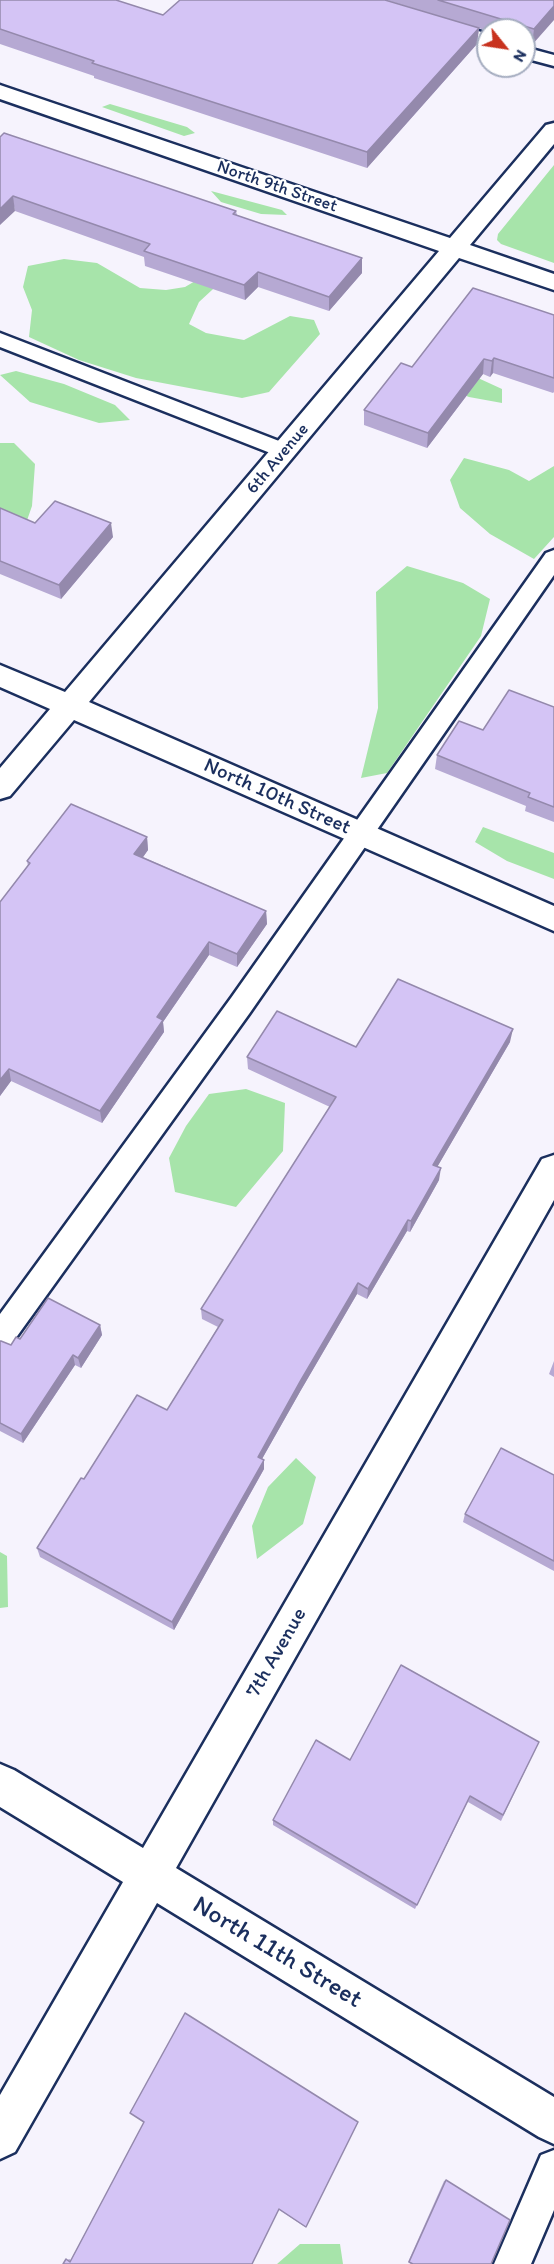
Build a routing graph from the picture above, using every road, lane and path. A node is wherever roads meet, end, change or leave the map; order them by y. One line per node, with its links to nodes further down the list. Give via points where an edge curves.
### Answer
1 (433, 22): 2 (lane)
2 (476, 36)
3 (536, 56): 4 (lane)
4 (554, 61)
5 (0, 92): 7 (street, North 9th Street)
6 (554, 130): 7 (street, 6th Avenue)
7 (456, 248): 8 (street, North 9th Street); 10 (street, 6th Avenue)
8 (554, 282)
9 (0, 340): 10 (lane)
10 (285, 451): 13 (street, 6th Avenue)
11 (554, 558): 15 (lane)
12 (0, 675): 13 (street, North 10th Street)
13 (70, 706): 14 (street, 6th Avenue); 15 (street, North 10th Street)
14 (0, 788)
15 (359, 832): 16 (street, North 10th Street); 18 (lane, via 240,1006)
16 (554, 919)
17 (554, 1169): 20 (street, 7th Avenue)
18 (0, 1337)
19 (0, 1784): 20 (street, North 11th Street)
20 (150, 1875): 21 (street, North 11th Street); 22 (street, 7th Avenue)
21 (554, 2122)
22 (0, 2137)
23 (554, 2168): 24 (lane)
24 (512, 2264)

